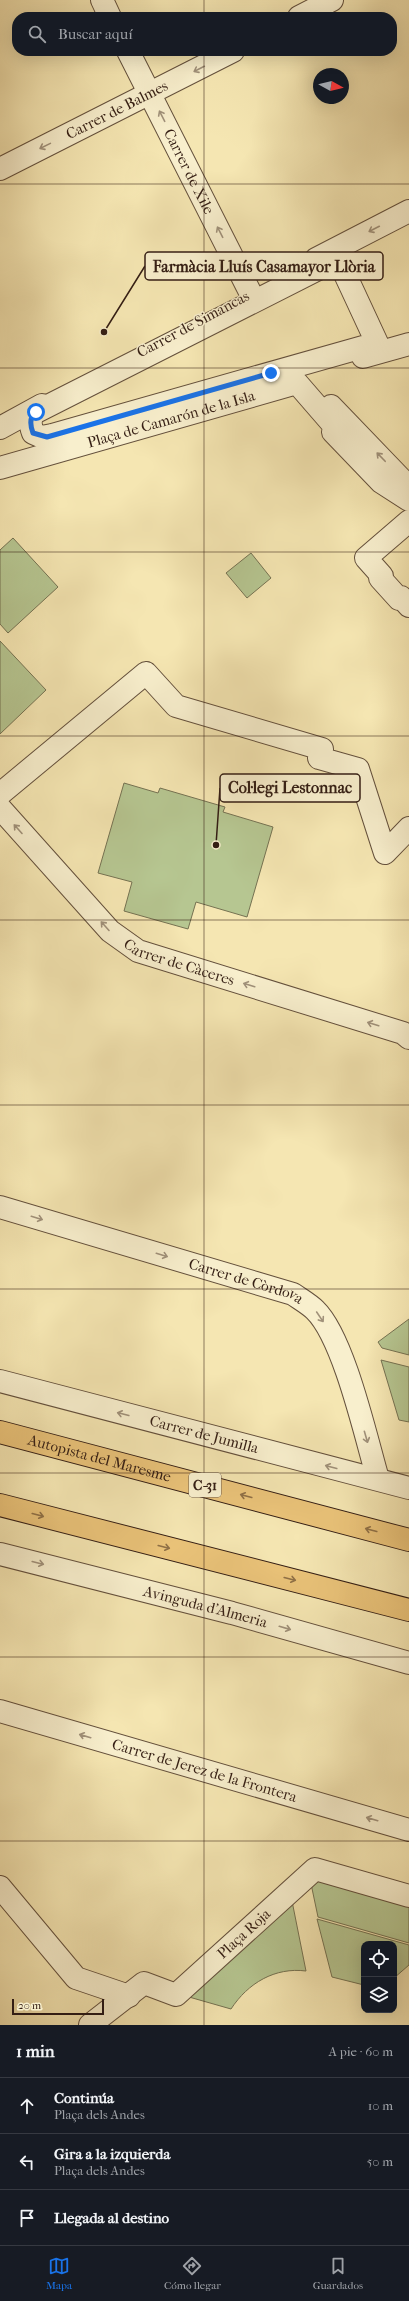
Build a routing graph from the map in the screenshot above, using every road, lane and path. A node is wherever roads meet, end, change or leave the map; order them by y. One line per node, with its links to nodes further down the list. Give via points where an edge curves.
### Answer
1 (102, 0): 3 (street)
2 (332, 0): 4 (street)
3 (108, 12)
4 (309, 12)
5 (131, 56): 7 (street, Carrer de Xile)
6 (223, 56): 7 (street, Carrer de Balmes, one-way to 7)
7 (150, 94): 8 (street, Carrer de Balmes, one-way to 8); 11 (street, Carrer de Xile, one-way to 7)
8 (0, 169)
9 (409, 211): 11 (street, Carrer de Simancas, one-way to 11)
10 (338, 259): 10 (street, via 374,331 377,344 52,435 42,437 33,433 31,422 36,412)
11 (250, 292): 14 (street, Carrer de Simancas)
12 (409, 344): 13 (street)
13 (305, 373): 15 (street, via 198,404); 17 (street, one-way to 13, via 404,482 321,396)
14 (0, 428)
15 (0, 454)
16 (0, 468): 18 (street, Plaça de Camarón de la Isla, via 297,383 336,428 333,432 381,482)
17 (409, 484)
18 (409, 500)
19 (409, 521): 20 (street, via 366,558 382,576 380,578)
20 (409, 606)
21 (0, 794): 23 (street, via 146,673 176,706 322,749 319,758 358,768 385,853)
22 (0, 808): 24 (street, Carrer de Càceres, one-way to 22, via 403,1033 138,951 110,931)
23 (409, 828)
24 (409, 1038)
25 (0, 1207): 28 (street, Carrer de Còrdova, one-way to 28, via 293,1294 316,1310 332,1336 352,1389)
26 (0, 1381): 28 (street, Carrer de Jumilla, one-way to 26)
27 (0, 1432): 31 (highway, Autopista del Maresme / C-31, one-way to 27)
28 (378, 1479): 29 (street, Carrer de Jumilla)
29 (409, 1488)
30 (0, 1505): 33 (highway, one-way to 33)
31 (409, 1540)
32 (0, 1554): 34 (street, Avinguda d'Almeria, one-way to 34, via 232,1613)
33 (409, 1610)
34 (409, 1663)
35 (0, 1711): 36 (street, Carrer de Jerez de la Frontera, one-way to 35)
36 (409, 1830)
37 (0, 1887): 39 (street, via 76,1978)
38 (409, 1896): 39 (street, Plaça Roja, via 315,1868 176,1995 144,1983)
39 (129, 1996): 40 (street, Plaça Roja)
40 (90, 2025)

